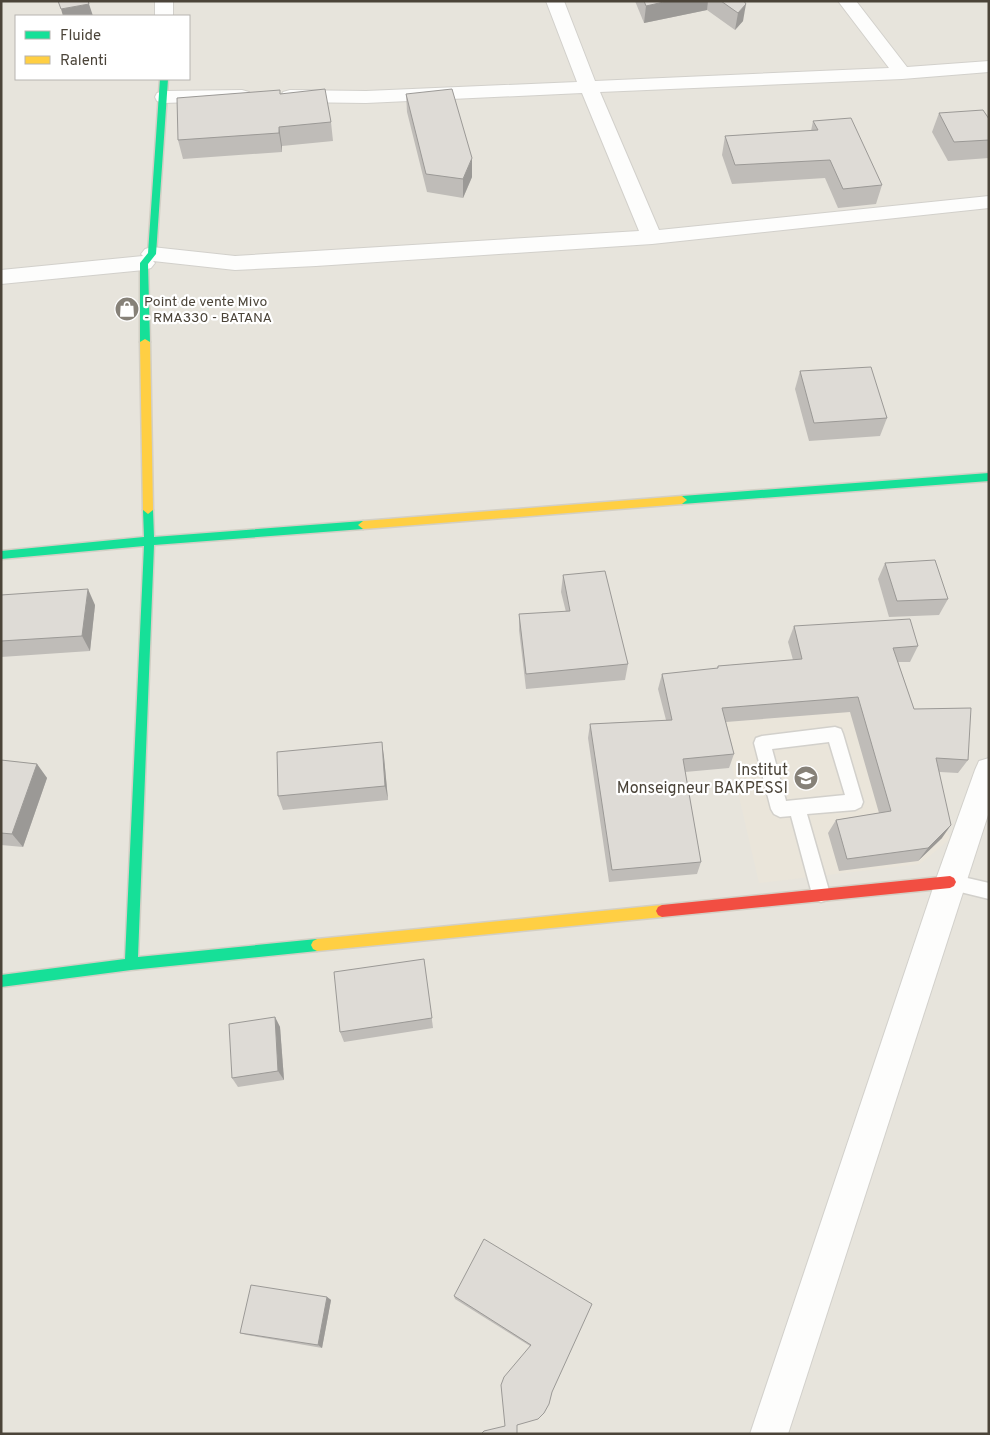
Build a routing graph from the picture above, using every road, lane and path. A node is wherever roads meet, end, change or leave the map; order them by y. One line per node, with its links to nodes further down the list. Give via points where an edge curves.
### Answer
1 (164, 1): 4 (street)
2 (555, 1): 7 (street)
3 (847, 1): 6 (street)
4 (164, 15)
5 (989, 66): 6 (street)
6 (902, 73): 7 (street)
7 (588, 86): 8 (street, via 366,97 267,96); 10 (street)
8 (164, 88): 11 (street)
9 (989, 202): 10 (street)
10 (652, 237): 11 (street, via 235,263)
11 (148, 258): 12 (street); 14 (street)
12 (1, 277)
13 (989, 478): 14 (street)
14 (149, 541): 15 (street); 21 (street)
15 (1, 555)
16 (989, 770): 18 (street)
17 (796, 808): 17 (lane, via 780,809 762,743 835,734 855,802); 20 (lane)
18 (950, 882): 19 (lane); 20 (street); 23 (street)
19 (989, 891)
20 (821, 894): 21 (street)
21 (131, 964): 22 (street)
22 (1, 981)
23 (769, 1434)

